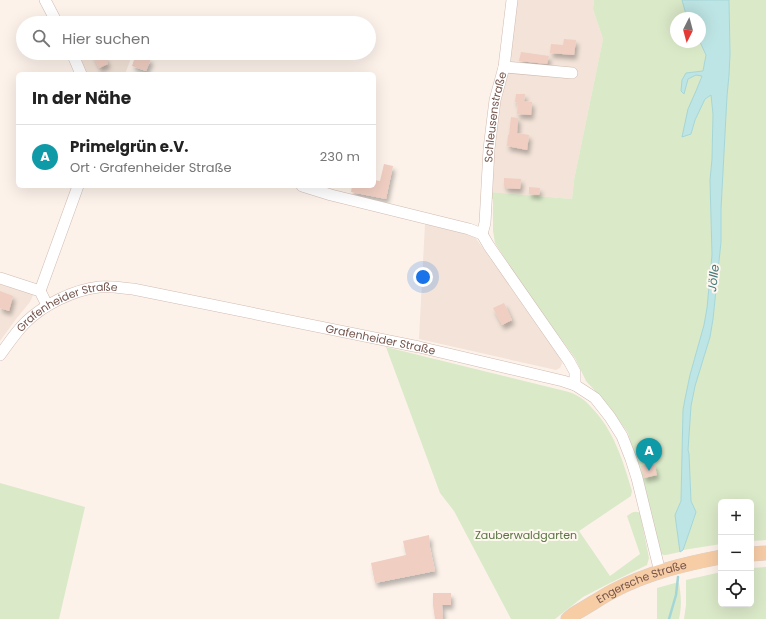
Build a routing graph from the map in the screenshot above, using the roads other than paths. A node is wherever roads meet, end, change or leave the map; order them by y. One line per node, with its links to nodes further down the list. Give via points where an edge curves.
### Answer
1 (45, 0): 3 (street)
2 (512, 0): 5 (street, Schleusenstraße)
3 (53, 16)
4 (75, 60): 6 (street)
5 (504, 67): 7 (street); 10 (street, Schleusenstraße, via 495,100)
6 (80, 72)
7 (572, 73)
8 (77, 188): 12 (street)
9 (309, 188): 10 (street)
10 (482, 234): 15 (street, via 569,360)
11 (0, 278): 12 (street)
12 (40, 291): 13 (street)
13 (47, 305): 14 (street, Grafenheider Straße, via 24,324); 15 (street, Grafenheider Straße, via 66,296 98,287 133,289 419,347)
14 (0, 355)
15 (575, 384): 19 (street, Grafenheider Straße, via 595,398 622,436 637,478)
16 (766, 553): 17 (main road)
17 (754, 554)
18 (718, 558): 19 (main road, Engersche Straße)
19 (660, 572): 20 (main road, Engersche Straße, via 614,591)
20 (568, 619)

